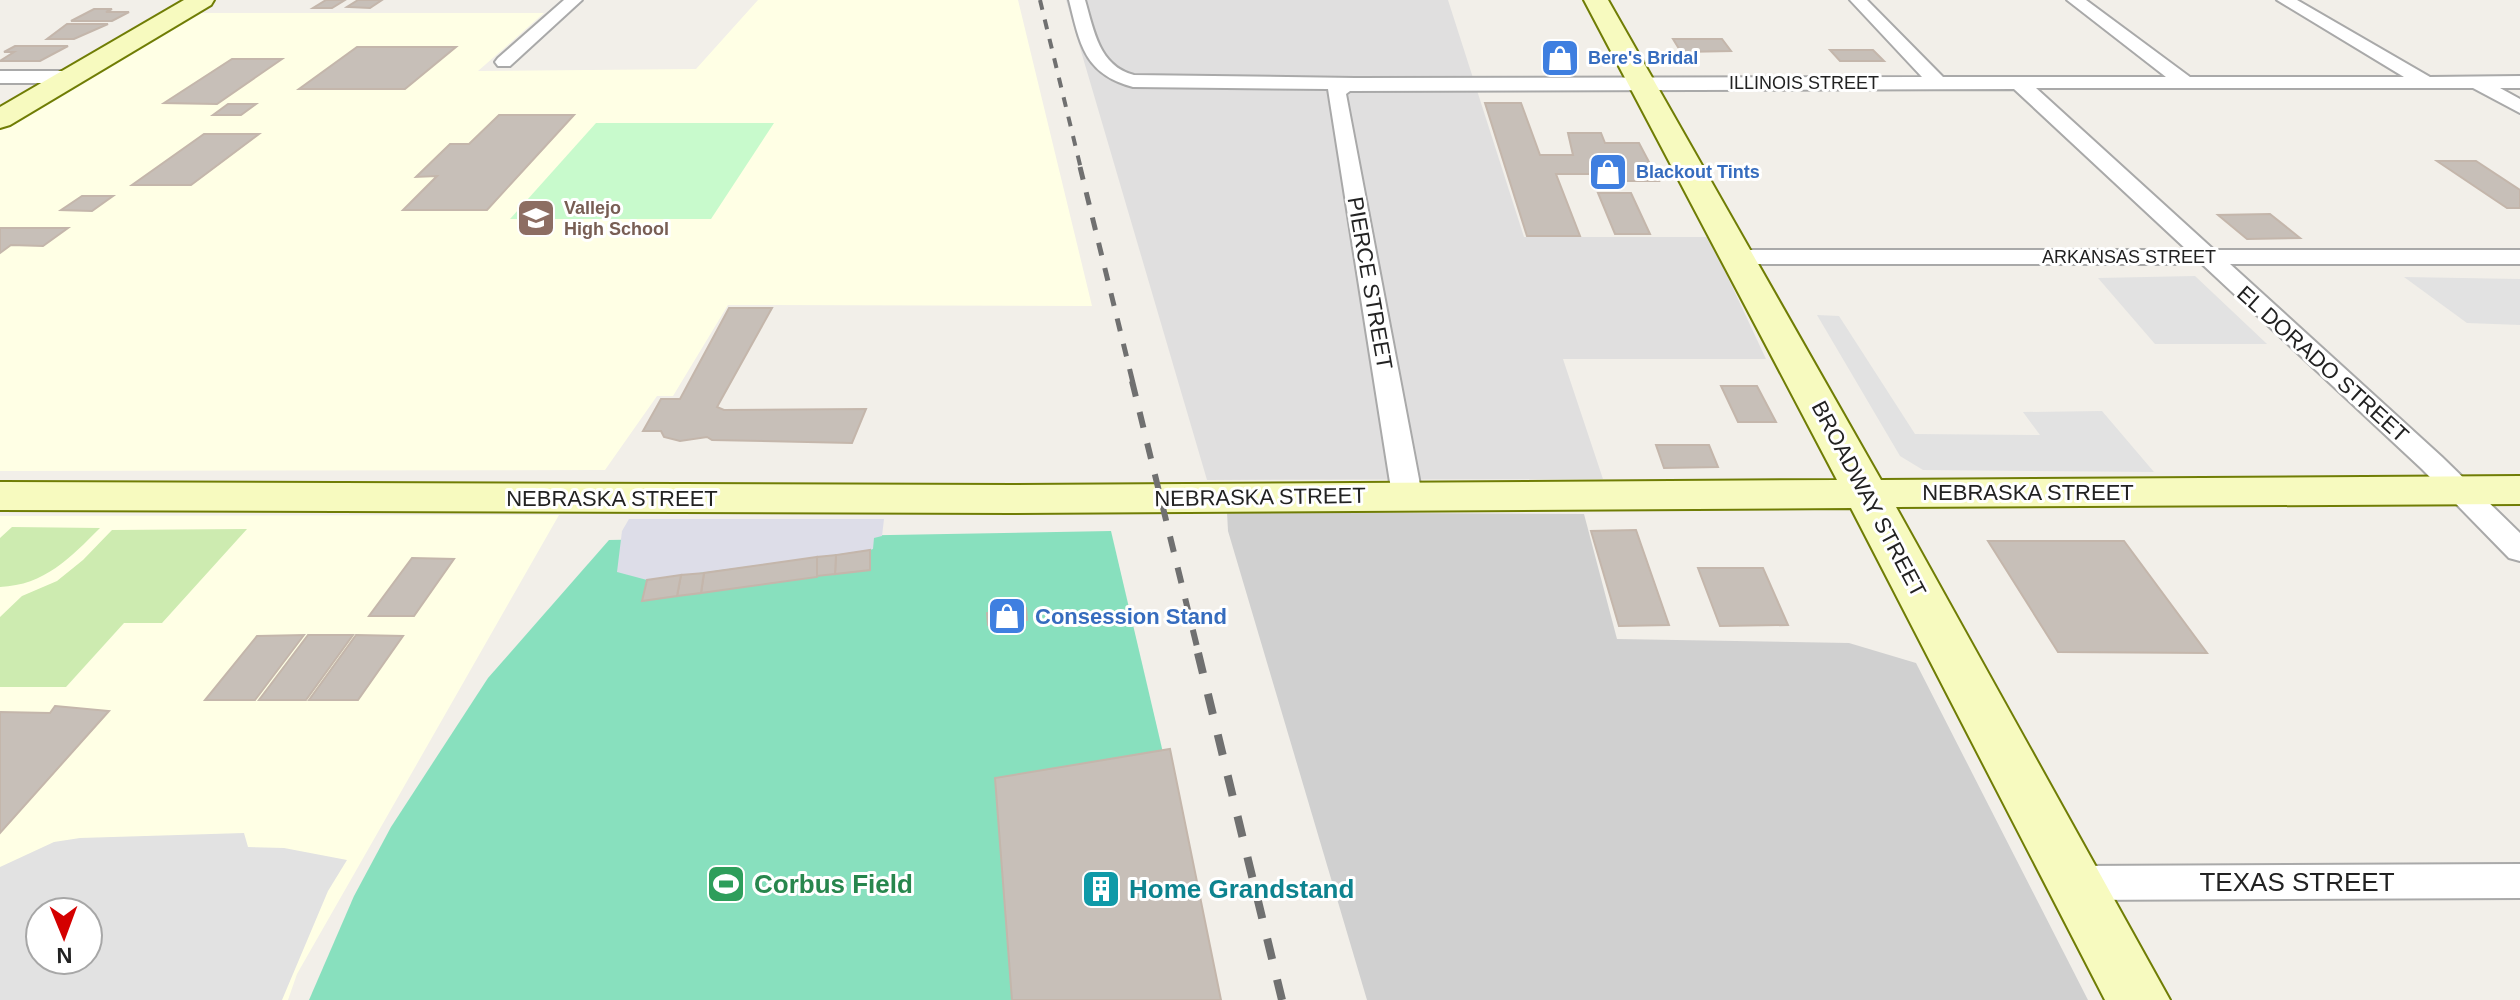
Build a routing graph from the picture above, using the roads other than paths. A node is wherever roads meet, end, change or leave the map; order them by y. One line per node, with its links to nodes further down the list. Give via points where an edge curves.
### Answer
1 (202, 0): 10 (street)
2 (574, 0): 8 (street)
3 (1077, 0): 17 (street, ILLINOIS STREET, via 1095,60 1117,79)
4 (1596, 0): 18 (street, BROADWAY STREET)
5 (1858, 0): 11 (street)
6 (2075, 0): 14 (street)
7 (2285, 0): 15 (street)
8 (504, 62)
9 (0, 77): 10 (street)
10 (72, 77): 20 (street)
11 (1937, 82): 12 (street, ILLINOIS STREET); 18 (street, ILLINOIS STREET)
12 (2018, 82): 14 (street, ILLINOIS STREET); 22 (street, EL DORADO STREET)
13 (2520, 82): 16 (street, ILLINOIS STREET)
14 (2186, 83): 15 (street, ILLINOIS STREET)
15 (2428, 83): 16 (street, ILLINOIS STREET)
16 (2478, 83): 19 (street)
17 (1355, 84): 18 (street, ILLINOIS STREET); 27 (street, PIERCE STREET, via 1336,92)
18 (1642, 84): 21 (street, BROADWAY STREET)
19 (2520, 107)
20 (0, 119)
21 (1739, 257): 22 (street, ARKANSAS STREET); 26 (street, BROADWAY STREET)
22 (2207, 257): 23 (street, ARKANSAS STREET); 24 (street, EL DORADO STREET)
23 (2520, 257)
24 (2458, 490): 25 (street, NEBRASKA STREET); 26 (street, NEBRASKA STREET); 29 (street, EL DORADO STREET)
25 (2520, 490)
26 (1866, 492): 27 (street, NEBRASKA STREET); 31 (street, BROADWAY STREET)
27 (1407, 495): 28 (street, NEBRASKA STREET)
28 (0, 496)
29 (2520, 551)
30 (2520, 881): 31 (street, TEXAS STREET)
31 (2075, 883): 32 (street, BROADWAY STREET)
32 (2138, 1000)

